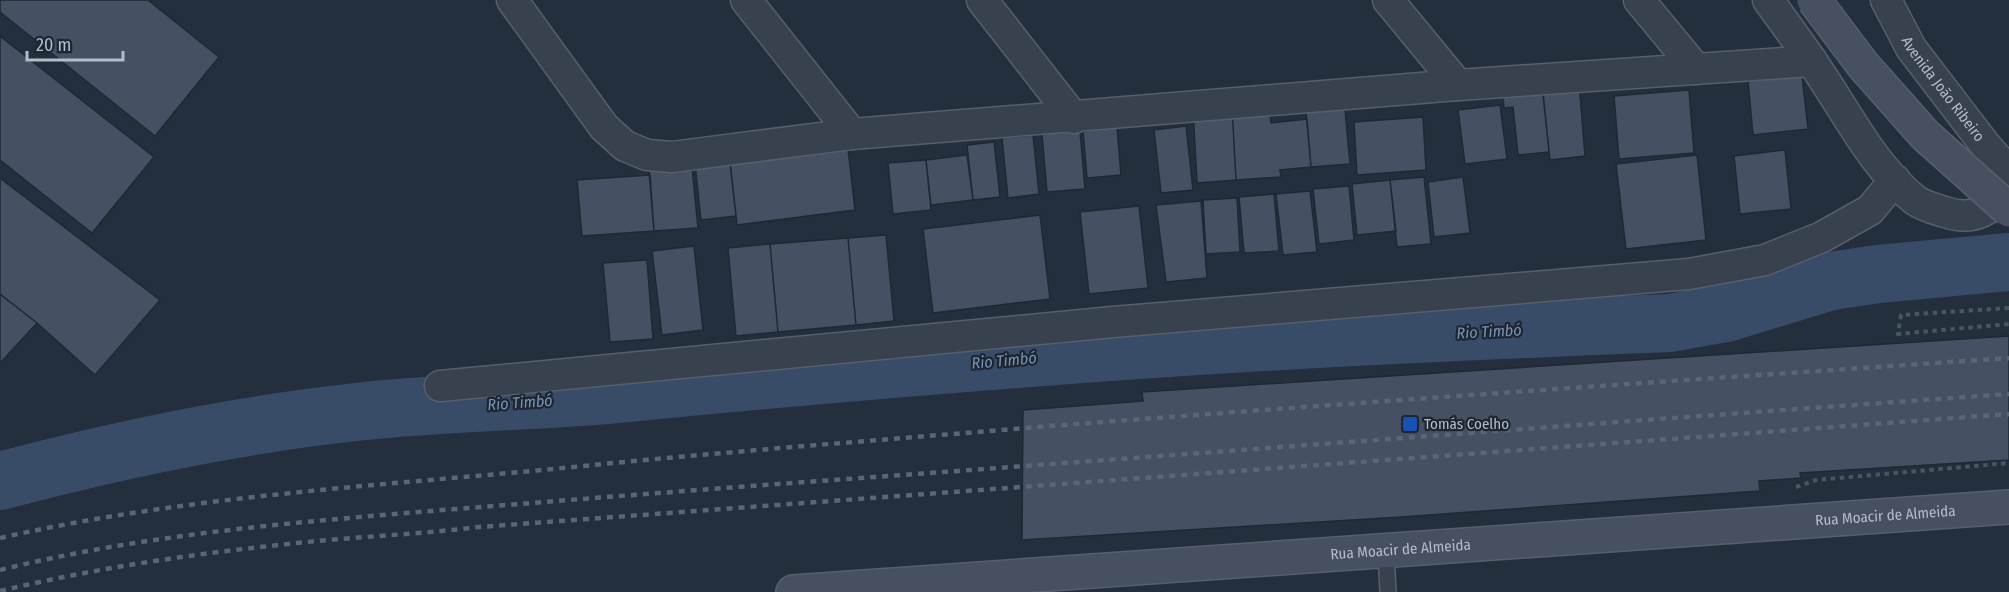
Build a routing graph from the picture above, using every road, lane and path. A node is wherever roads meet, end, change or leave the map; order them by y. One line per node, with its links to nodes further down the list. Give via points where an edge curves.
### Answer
1 (512, 0): 13 (street, via 604,127 625,146 647,155 672,158)
2 (746, 0): 13 (street)
3 (982, 0): 12 (street)
4 (1388, 0): 11 (street)
5 (1639, 0): 10 (street)
6 (1768, 0): 9 (street)
7 (1814, 0): 17 (main road, bridge, via 1863,65 1925,135)
8 (1886, 0): 14 (street, Avenida João Ribeiro, via 1911,48)
9 (1812, 61): 10 (street); 15 (street)
10 (1696, 69): 11 (street)
11 (1458, 85): 12 (street)
12 (1074, 118): 13 (street)
13 (852, 134)
14 (2009, 172)
15 (1894, 180): 16 (street, via 1916,201 1959,217 1990,207); 20 (street, via 1870,210 1822,237 1765,260 1689,274 1113,322)
16 (2009, 184)
17 (2009, 210)
18 (2009, 308): 19 (path, via 1900,315 1898,334)
19 (2009, 324)
20 (440, 386)
21 (2009, 462): 23 (path, via 1816,480 1778,494)
22 (2009, 507): 23 (main road, Rua Moacir de Almeida)
23 (1781, 524): 24 (main road, Rua Moacir de Almeida)
24 (1386, 552): 25 (main road, Rua Moacir de Almeida); 26 (lane)
25 (793, 592)
26 (1388, 592)

